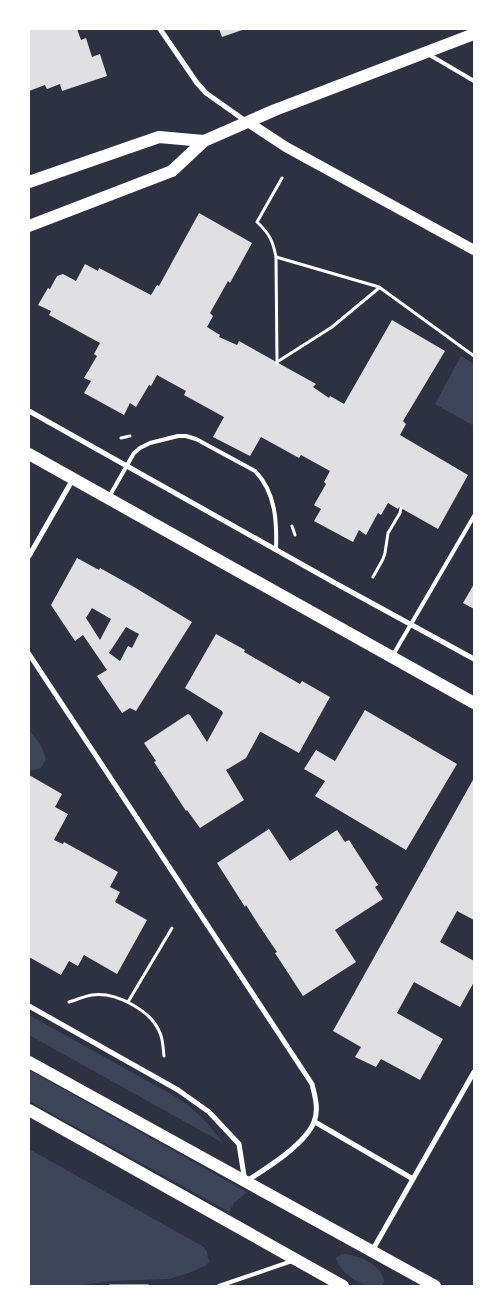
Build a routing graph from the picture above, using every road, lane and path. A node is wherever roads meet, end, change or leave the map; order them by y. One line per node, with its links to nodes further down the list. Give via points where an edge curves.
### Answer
1 (160, 29): 5 (street, via 206,93)
2 (474, 34): 3 (main road)
3 (424, 52): 4 (lane); 5 (main road)
4 (474, 80)
5 (248, 122): 6 (main road); 10 (main road, via 286,147)
6 (204, 141): 8 (main road, via 159,137); 9 (main road, via 172,171)
7 (282, 178): 11 (path, via 257,222 269,233)
8 (29, 182)
9 (29, 226)
10 (474, 250)
11 (276, 257): 12 (path); 12 (path, via 277,363 332,327)
12 (379, 287): 13 (path)
13 (474, 356)
14 (29, 411): 16 (street)
15 (29, 454): 17 (main road)
16 (126, 466): 18 (lane); 21 (street); 21 (lane, via 134,453 150,443 186,436 255,471 267,486 276,515)
17 (73, 479): 18 (main road); 22 (street)
18 (108, 498): 26 (main road)
19 (401, 508): 23 (path, via 388,533 383,559)
20 (474, 516): 24 (lane)
21 (276, 550): 24 (street)
22 (29, 556)
23 (373, 577)
24 (411, 625): 26 (lane); 27 (street)
25 (29, 654): 37 (street, via 312,1084 317,1105)
26 (392, 657): 28 (main road)
27 (474, 659)
28 (474, 703)
29 (172, 928): 31 (path)
30 (70, 1002): 31 (path, via 92,995)
31 (128, 1002): 33 (path, via 148,1015 160,1032)
32 (29, 1006): 39 (street, via 178,1090 209,1112 239,1144)
33 (164, 1056)
34 (29, 1062): 39 (main road)
35 (474, 1072): 38 (street)
36 (29, 1110): 41 (main road)
37 (315, 1122): 38 (street); 39 (street, via 284,1157)
38 (413, 1179): 40 (street)
39 (245, 1182): 40 (main road)
40 (372, 1252): 46 (main road)
41 (295, 1260): 44 (lane); 45 (main road)
42 (110, 1286): 43 (path)
43 (148, 1286)
44 (219, 1286)
45 (343, 1286)
46 (435, 1286)

